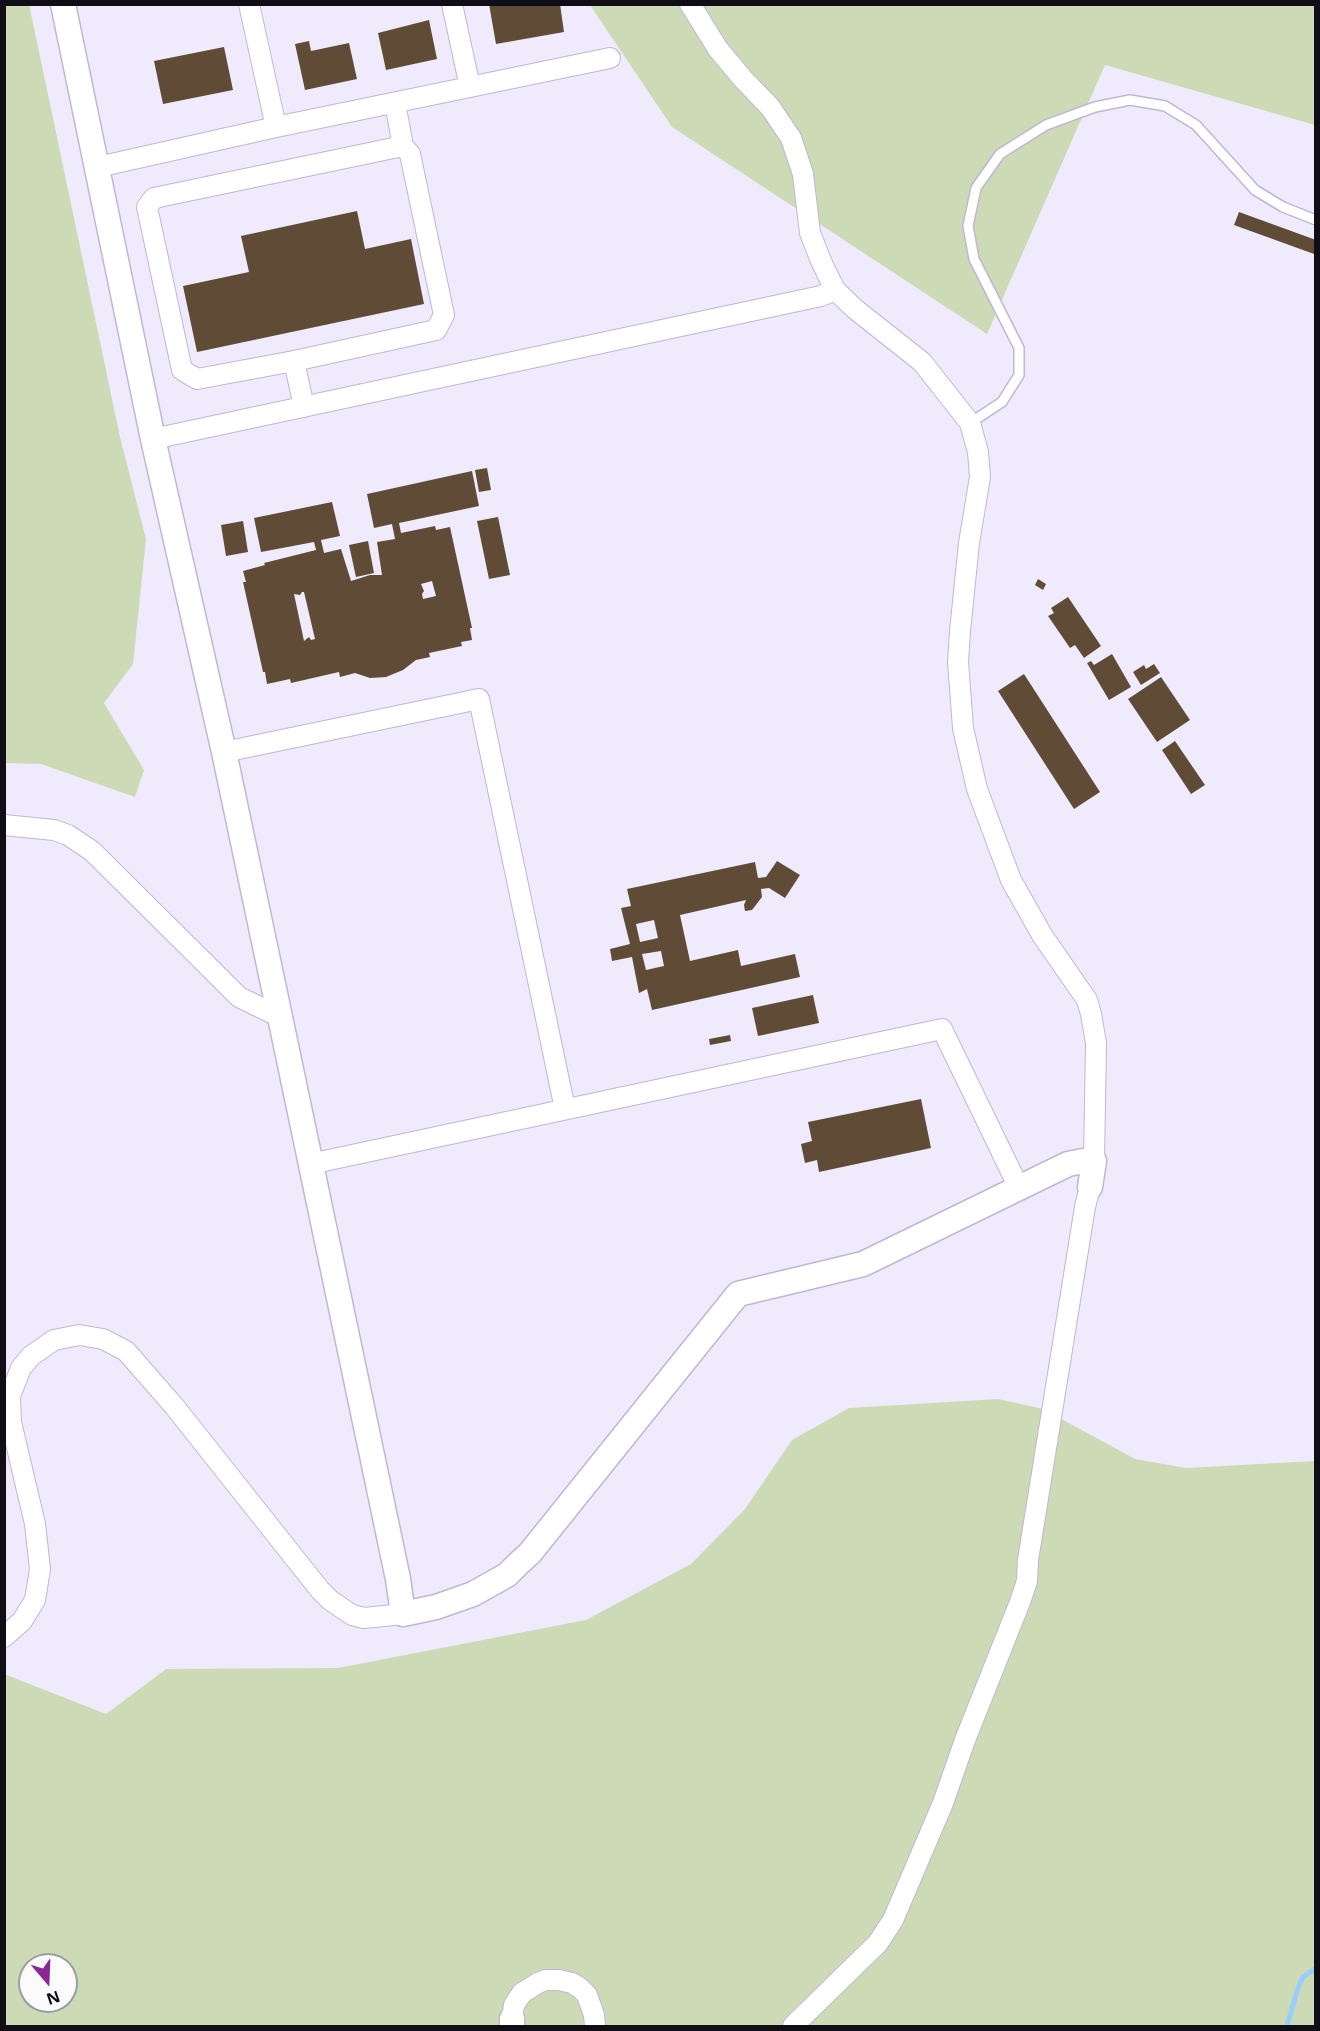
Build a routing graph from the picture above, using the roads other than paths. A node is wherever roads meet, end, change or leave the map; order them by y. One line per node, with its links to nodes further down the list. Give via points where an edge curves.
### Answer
1 (63, 4): 10 (street)
2 (249, 4): 8 (street)
3 (452, 4): 6 (street)
4 (690, 4): 12 (street, via 718,49 770,107 791,138 803,174 810,233)
5 (610, 58): 6 (street)
6 (470, 87): 7 (street)
7 (395, 103): 8 (street); 9 (street)
8 (276, 127): 10 (street)
9 (404, 146): 13 (street, via 410,154 444,315 436,330); 13 (street, via 154,198 147,207 182,370 197,380)
10 (98, 167): 16 (street)
11 (1316, 220): 15 (lane, via 1255,190 1196,126 1165,106 1130,100 1095,106 1046,125 1000,154 976,188 968,226 974,259 1018,348 1019,375 1002,402)
12 (835, 290): 14 (street); 15 (street, via 922,362)
13 (294, 361): 14 (street)
14 (304, 407): 16 (street)
15 (970, 423): 21 (street, via 980,477 960,631 963,728 977,789 1011,880 1042,935 1087,1000 1096,1043)
16 (153, 439): 17 (street)
17 (224, 752): 19 (street); 20 (street, via 479,699)
18 (4, 825): 19 (street, via 54,830 92,851 239,997)
19 (280, 1017): 22 (street)
20 (565, 1109): 22 (street); 23 (street, via 942,1029)
21 (1094, 1161): 23 (street, via 1068,1164); 24 (street)
22 (310, 1164): 25 (street)
23 (1019, 1188): 25 (street, via 863,1264 738,1293 519,1564 473,1594)
24 (1090, 1188): 29 (street, via 1027,1581 1020,1602 943,1803 893,1920 878,1943)
25 (403, 1614): 26 (street, via 364,1618 330,1600 126,1352 103,1339 79,1335 54,1340 31,1356 21,1368 10,1395 11,1422 35,1524 40,1569 35,1600 22,1621)
26 (4, 1637)
27 (512, 2023): 28 (street, via 514,2005 522,1993 545,1980 559,1980 572,1983 587,1995)
28 (595, 2026)
29 (794, 2026)

